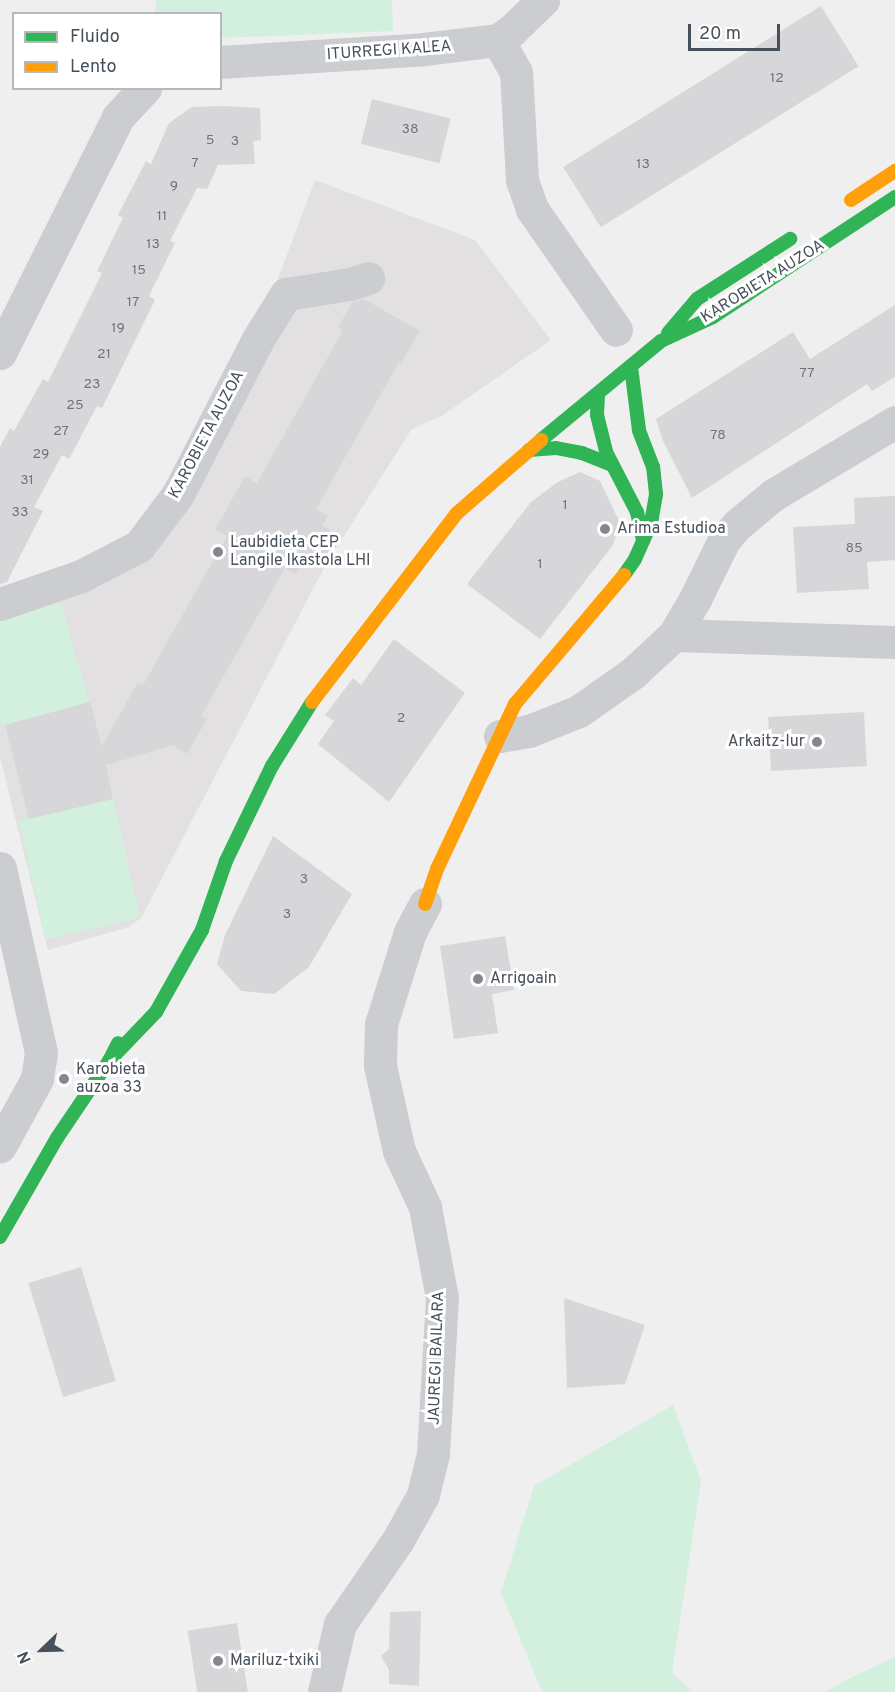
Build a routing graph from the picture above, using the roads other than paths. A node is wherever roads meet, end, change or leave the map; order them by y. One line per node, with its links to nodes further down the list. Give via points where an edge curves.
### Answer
1 (543, 0): 2 (street)
2 (498, 40): 3 (street, ITURREGI KALEA, via 424,49); 10 (street, via 516,72 522,180 532,209)
3 (222, 62)
4 (143, 90): 12 (street, via 118,117)
5 (895, 171): 7 (main road)
6 (895, 197): 11 (main road, KAROBIETA AUZOA, via 713,317)
7 (843, 205)
8 (804, 230): 11 (main road, KAROBIETA AUZOA, via 697,299)
9 (368, 278): 19 (street, KAROBIETA AUZOA, via 285,294 178,494 139,546 81,576)
10 (616, 330)
11 (661, 342): 13 (main road)
12 (0, 353)
13 (631, 367): 14 (main road); 18 (main road, via 634,409 653,467 656,494 651,523)
14 (598, 395): 16 (main road); 17 (main road, via 600,431)
15 (895, 422): 20 (street, via 773,495 737,525 724,540)
16 (529, 450): 17 (main road, via 556,448); 23 (main road, via 456,514 306,709 272,766)
17 (611, 465): 18 (main road, via 637,512)
18 (643, 540): 22 (main road, via 617,585 515,704)
19 (0, 604)
20 (674, 635): 21 (street); 22 (street, via 633,674 579,711 529,731)
21 (895, 642)
22 (500, 736): 26 (main road, via 437,868)
23 (226, 861): 25 (main road); 28 (main road, via 202,930 156,1012)
24 (0, 868): 29 (street, via 41,1053 37,1079)
25 (197, 900)
26 (425, 904): 31 (street, JAUREGI BAILARA, via 410,932 381,1024 380,1065 399,1150 425,1207 442,1298 433,1454 423,1495 398,1540 340,1624)
27 (131, 1015): 28 (main road)
28 (109, 1061): 30 (main road, via 57,1138)
29 (0, 1146)
30 (0, 1237)
31 (324, 1692)

